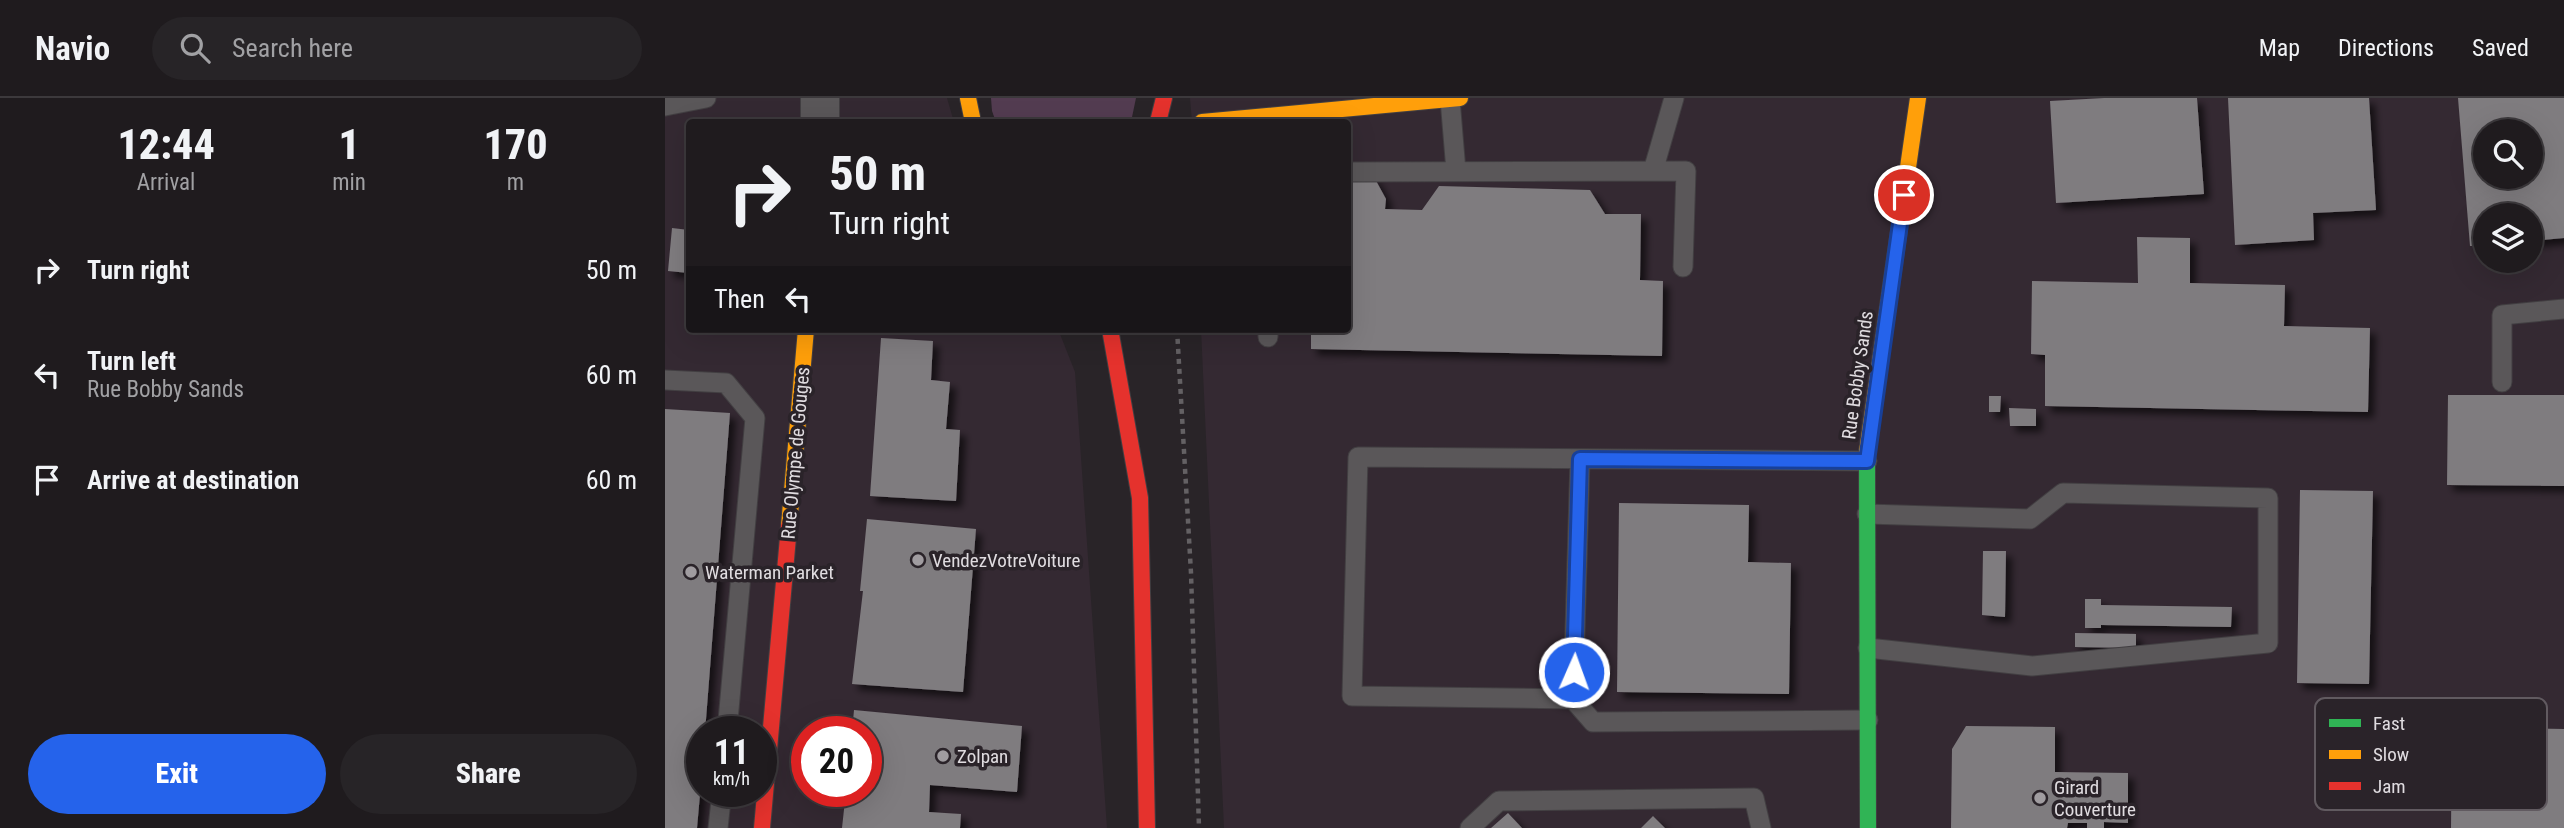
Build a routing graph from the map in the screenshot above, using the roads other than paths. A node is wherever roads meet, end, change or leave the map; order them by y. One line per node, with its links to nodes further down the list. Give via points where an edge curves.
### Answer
1 (706, 98): 8 (lane)
2 (820, 98): 9 (street)
3 (968, 98): 10 (street)
4 (1164, 98): 11 (street)
5 (1455, 98): 12 (street); 13 (lane)
6 (1674, 98): 14 (lane)
7 (1918, 98): 23 (street, Rue Bobby Sands)
8 (665, 106)
9 (820, 119)
10 (972, 119)
11 (1160, 119)
12 (1234, 119)
13 (1456, 171): 14 (lane); 15 (lane)
14 (1653, 171): 16 (lane, via 1686,171)
15 (1351, 172)
16 (1683, 267)
17 (2564, 309): 21 (lane, via 2502,315)
18 (806, 333): 31 (street, Rue Olympe de Gouges)
19 (1111, 333): 32 (street, via 1140,498)
20 (665, 380): 27 (lane, via 726,383 755,418)
21 (2502, 382)
22 (1580, 459): 23 (lane); 26 (lane); 26 (lane, via 1358,457 1352,696)
23 (1867, 461): 24 (street, Rue Bobby Sands)
24 (1867, 514): 25 (street, Rue Bobby Sands); 25 (lane, via 2029,519 2063,493 2268,498 2268,643 2032,666)
25 (1868, 648): 28 (street, Rue Bobby Sands)
26 (1573, 699): 28 (lane, via 1594,722)
27 (728, 716)
28 (1868, 720): 35 (street, Rue Bobby Sands)
29 (720, 807): 30 (lane)
30 (718, 828)
31 (762, 828)
32 (1146, 828)
33 (1470, 828): 34 (lane, via 1499,801 1754,798)
34 (1761, 828)
35 (1868, 828)

